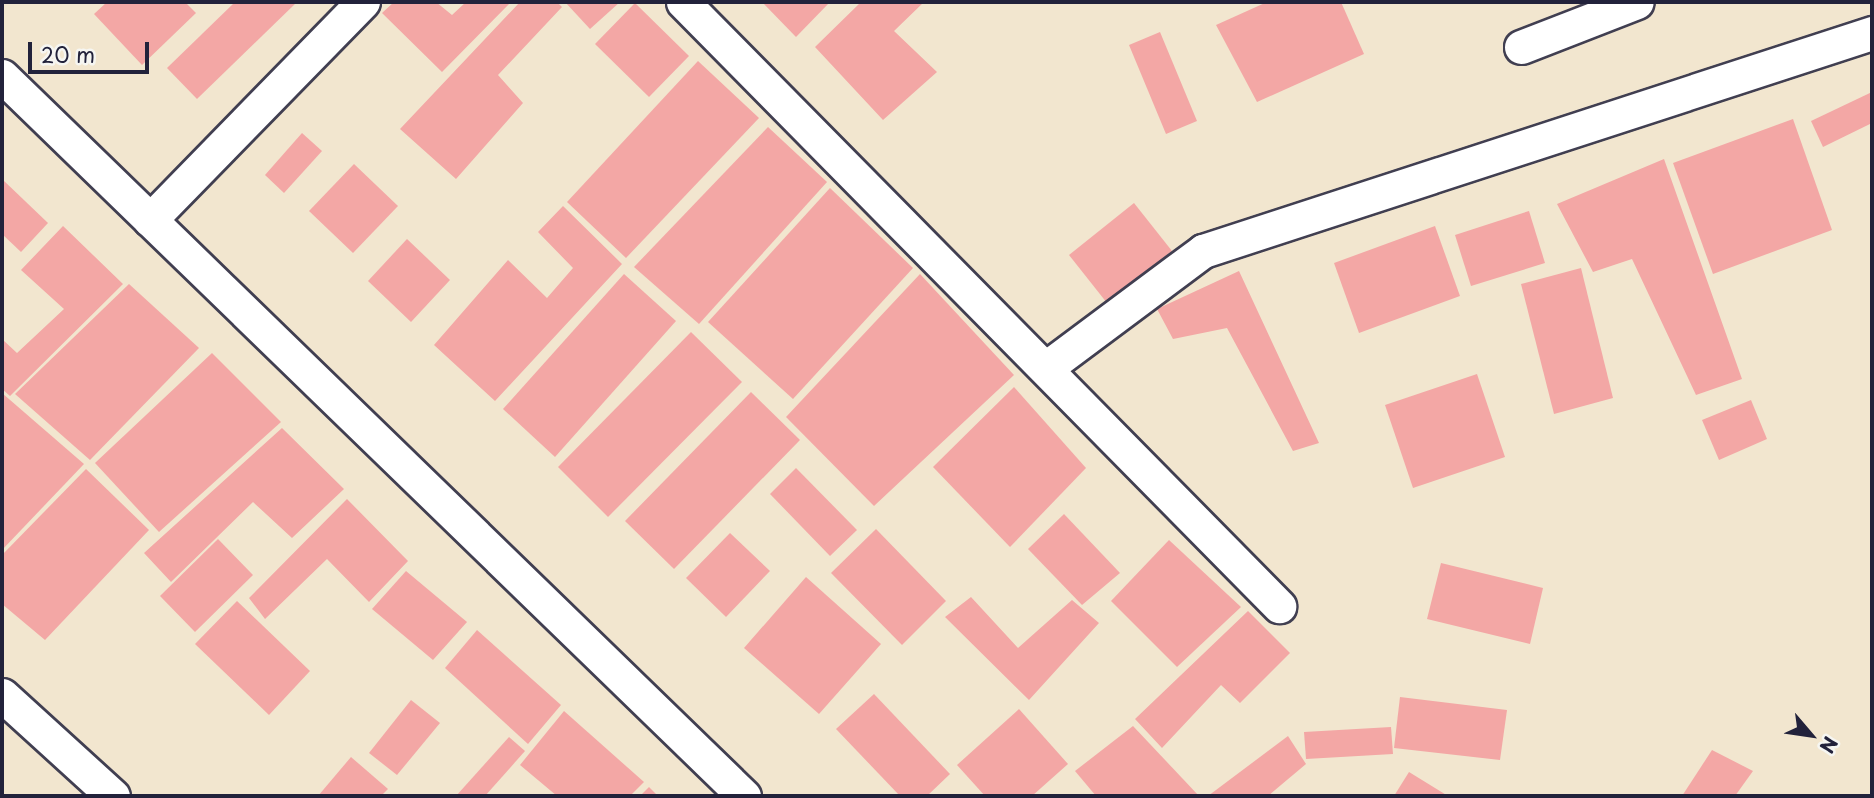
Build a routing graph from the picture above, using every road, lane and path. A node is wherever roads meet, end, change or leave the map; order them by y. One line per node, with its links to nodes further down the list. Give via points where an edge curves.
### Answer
1 (363, 2): 7 (street)
2 (683, 2): 8 (street)
3 (1637, 2): 5 (street)
4 (1872, 33): 8 (street, via 1203,251)
5 (1521, 47)
6 (2, 76): 7 (street)
7 (150, 220): 12 (street)
8 (1046, 368): 9 (street)
9 (1279, 606)
10 (2, 695): 11 (street)
11 (113, 796)
12 (744, 796)

